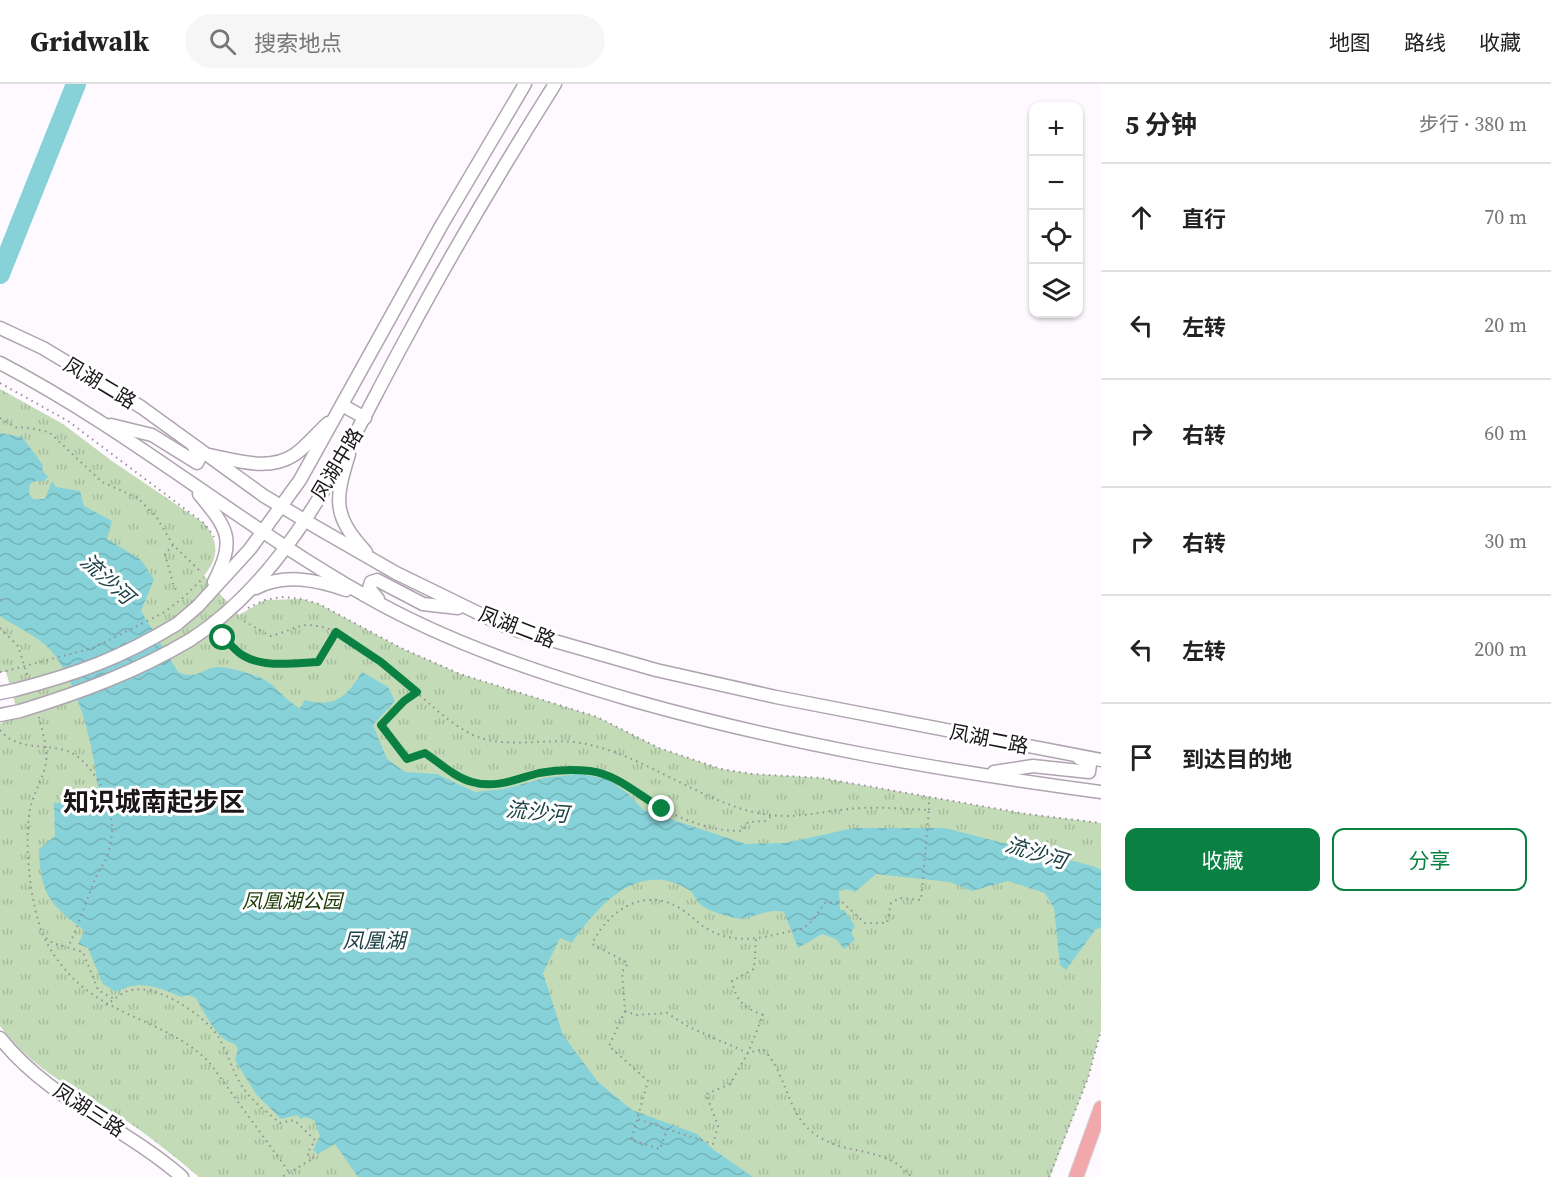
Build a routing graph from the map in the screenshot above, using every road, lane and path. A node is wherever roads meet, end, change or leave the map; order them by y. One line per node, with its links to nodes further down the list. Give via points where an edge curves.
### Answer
1 (525, 84): 6 (street, 凤湖中路)
2 (555, 84): 8 (street, 凤湖中路, via 460,241)
3 (5, 330): 11 (street, 凤湖二路, via 86,374)
4 (0, 363): 9 (street, 凤湖二路)
5 (0, 383): 17 (path, via 68,421 205,524)
6 (340, 410): 8 (street); 12 (street, via 284,460 255,464); 14 (street, 凤湖中路)
7 (0, 418): 18 (path, via 16,428 49,432 102,482 149,507)
8 (365, 418): 10 (street, 凤湖中路)
9 (101, 422): 11 (street, via 152,435 197,463 197,451); 13 (street, 凤湖二路)
10 (355, 437): 15 (street, 凤湖中路); 20 (street, via 339,488 339,513 351,535)
11 (187, 438): 12 (street, 凤湖二路)
12 (204, 454): 14 (street, 凤湖二路)
13 (188, 481): 16 (street, 凤湖二路); 24 (street, via 223,525 228,542 224,563)
14 (283, 506): 15 (street, 凤湖二路); 16 (street, 凤湖中路)
15 (303, 519): 19 (street, 凤湖中路); 20 (street, 凤湖二路)
16 (263, 533): 19 (street, 凤湖二路); 24 (street, 凤湖中路)
17 (216, 542)
18 (173, 544): 21 (path); 23 (path, via 165,554)
19 (286, 548): 25 (street, 凤湖二路); 28 (street, 凤湖中路)
20 (375, 562): 27 (street, 凤湖二路)
21 (200, 571)
22 (208, 571): 33 (path, bridge, via 163,613 93,648)
23 (179, 592)
24 (207, 596): 36 (street, 凤湖中路, bridge, via 177,624 134,650 90,669)
25 (366, 596): 26 (street, 凤湖二路); 28 (street, via 327,583 294,578 260,585)
26 (384, 605): 27 (street, via 370,592 371,582 381,582 423,604); 43 (street, 凤湖二路, via 448,637 517,664 699,719 862,755)
27 (468, 609): 41 (street, 凤湖二路, via 509,628 656,670)
28 (238, 610): 38 (street, 凤湖中路, bridge, via 141,668 68,697); 45 (path, via 265,600 302,599 319,604 460,674 597,717 659,748 721,769 821,778)
29 (244, 621): 31 (path, via 270,636 308,625)
30 (0, 628): 34 (path, via 18,646)
31 (336, 632): 32 (path, via 318,662 253,660 241,655); 35 (path)
32 (223, 638)
33 (0, 672)
34 (29, 680)
35 (417, 692): 48 (path, via 474,735 500,742 582,744 608,751 730,806); 48 (path, via 381,725 407,759 425,753 471,782 490,785 557,771 591,771 613,777 662,809 717,831 742,831 748,822 765,821)
36 (0, 693)
37 (37, 710): 40 (path)
38 (0, 715)
39 (0, 730): 40 (path, via 26,746)
40 (45, 748): 50 (path, via 46,762 31,806 28,840 34,898); 52 (path, via 63,750 85,763 102,786 110,809 112,839 108,855)
41 (1076, 756): 42 (street, 凤湖二路); 43 (street, via 1090,764 1089,772 1033,766)
42 (1101, 760)
43 (981, 773): 44 (street, 凤湖二路)
44 (1095, 792): 46 (street, 凤湖二路)
45 (929, 796): 47 (path); 49 (path)
46 (1101, 798)
47 (929, 810): 48 (path, via 860,808 797,817); 51 (path, via 921,900 900,898 891,903 887,923 865,923 842,902 825,903 804,928)
48 (774, 815)
49 (1101, 823)
50 (44, 936): 52 (path); 54 (path, via 63,966)
51 (756, 939): 55 (path, via 722,936 666,903 637,902 623,907 601,926 592,944 628,963 622,972); 58 (path, via 754,969 732,981 736,998 747,1009 763,1015)
52 (69, 947): 53 (path, via 83,952 98,990)
53 (114, 999): 54 (path); 62 (path, via 126,991 139,990 177,1001 197,1014 219,1038 246,1091 279,1123 294,1120 315,1140 307,1154 314,1158)
54 (106, 1005): 62 (path, via 161,1028 195,1048)
55 (625, 1011): 58 (path, via 636,1015 667,1013); 60 (path, via 609,1046 648,1081)
56 (1101, 1030): 66 (path, via 1088,1078)
57 (0, 1038): 63 (street, 凤湖三路, via 56,1090 130,1136)
58 (747, 1053): 61 (path, via 730,1084 706,1094 718,1126 713,1144); 65 (path, via 764,1049 771,1057 780,1071 791,1107 810,1131 834,1144 883,1155)
59 (1101, 1108): 67 (main road)
60 (637, 1119): 61 (path); 61 (path, via 632,1140 660,1149)
61 (667, 1129)
62 (289, 1172): 64 (path)
63 (182, 1177)
64 (282, 1177)
65 (911, 1177)
66 (1048, 1177)
67 (1076, 1177)

